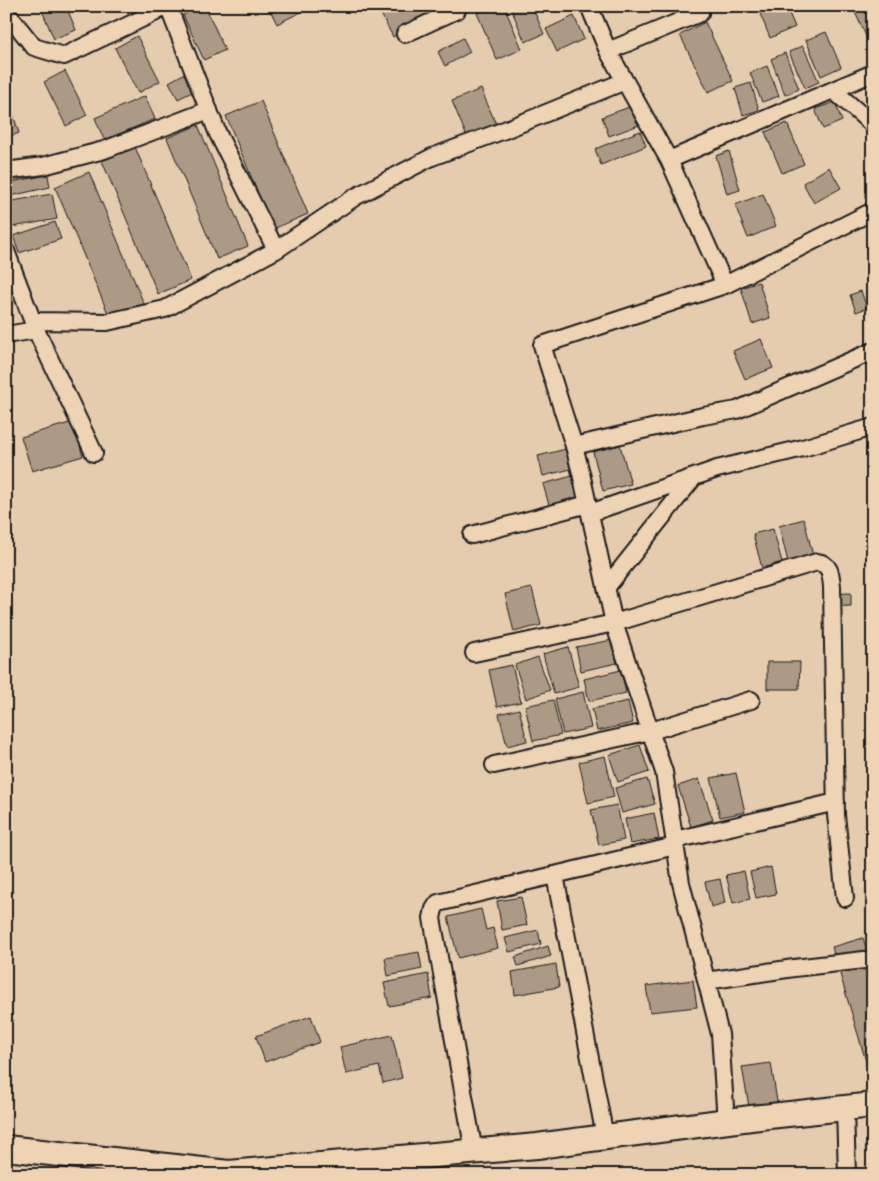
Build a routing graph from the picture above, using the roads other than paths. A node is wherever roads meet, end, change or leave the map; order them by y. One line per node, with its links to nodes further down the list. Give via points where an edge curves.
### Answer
1 (166, 6): 5 (street, via 64,56 34,48); 11 (street)
2 (589, 6): 7 (street)
3 (459, 8): 6 (street)
4 (703, 8): 7 (street)
5 (6, 15)
6 (405, 34)
7 (608, 51): 9 (street)
8 (873, 73): 10 (street)
9 (625, 81): 13 (street); 16 (street, via 432,157 355,196)
10 (832, 90): 12 (street); 13 (street)
11 (209, 110): 14 (street, via 104,150 43,166); 16 (street)
12 (873, 125)
13 (669, 160): 18 (street)
14 (6, 171)
15 (873, 211): 18 (street)
16 (276, 250): 19 (street, via 165,309 106,322)
17 (6, 251): 19 (street)
18 (725, 285): 23 (street, via 542,345)
19 (34, 326): 20 (street); 24 (street)
20 (6, 335)
21 (873, 351): 23 (street, via 737,410)
22 (873, 427): 25 (street)
23 (574, 446): 26 (street)
24 (94, 453)
25 (694, 477): 26 (street); 28 (street)
26 (589, 508): 27 (street); 28 (street)
27 (472, 535)
28 (606, 588): 29 (street)
29 (614, 623): 30 (street); 32 (street); 34 (street, via 817,562 824,563 830,570 832,588)
30 (474, 653)
31 (751, 700): 32 (street)
32 (651, 732): 33 (street); 35 (street, via 664,772)
33 (494, 765)
34 (836, 802): 35 (street); 37 (street)
35 (675, 843): 36 (street); 39 (street, via 681,883)
36 (555, 875): 43 (street); 45 (street, via 438,903 434,909 432,918 436,943)
37 (844, 898)
38 (873, 959): 39 (street)
39 (706, 981): 42 (street, via 720,1034)
40 (873, 1105): 41 (street)
41 (844, 1108): 42 (street); 48 (street)
42 (726, 1122): 43 (street)
43 (605, 1138): 45 (street)
44 (6, 1148): 47 (street)
45 (474, 1152): 46 (street)
46 (349, 1169): 47 (street)
47 (215, 1173)
48 (847, 1175)

